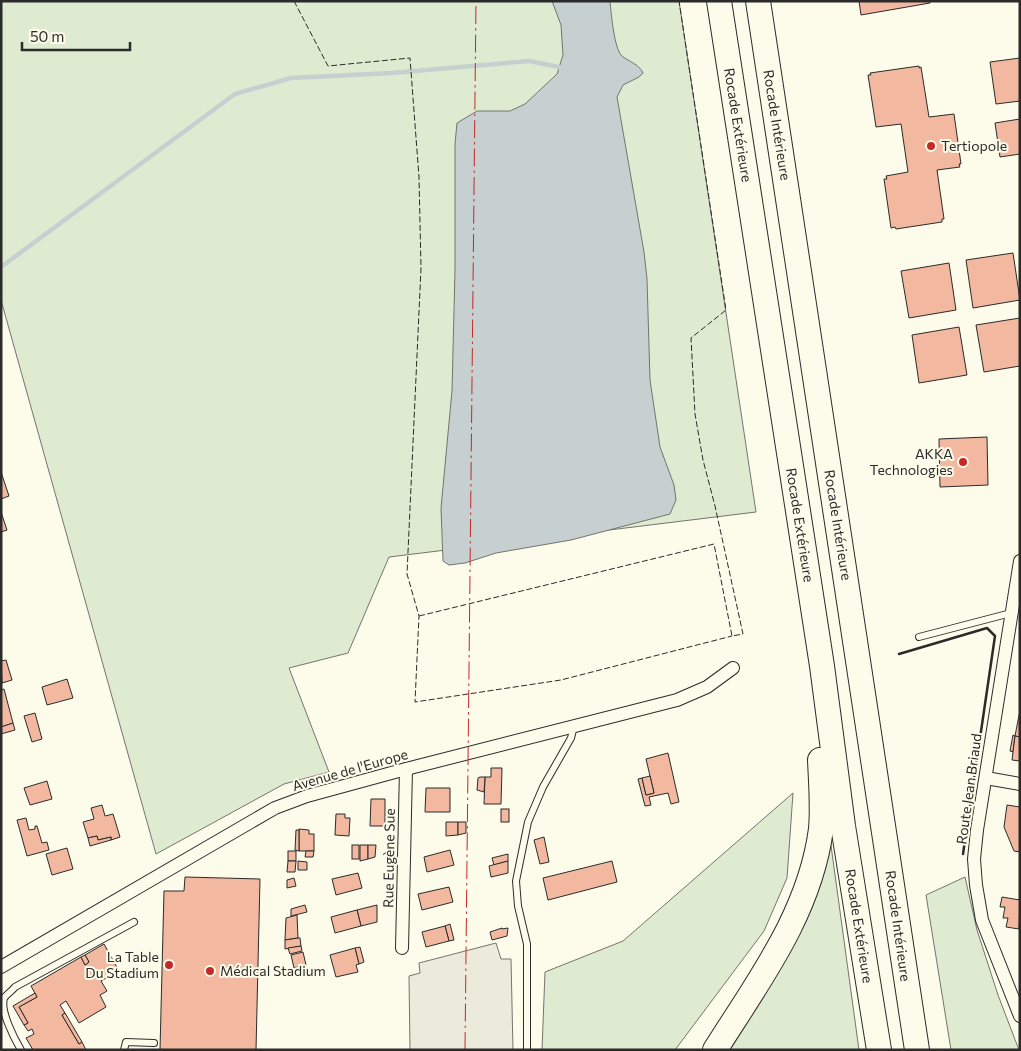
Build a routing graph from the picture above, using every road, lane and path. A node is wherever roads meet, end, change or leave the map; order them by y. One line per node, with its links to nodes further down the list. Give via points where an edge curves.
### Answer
1 (719, 1): 6 (highway, Rocade Extérieure)
2 (758, 1): 22 (highway, Rocade Intérieure)
3 (1020, 561): 4 (street, Route Jean Briaud)
4 (1015, 613): 5 (lane); 10 (street, Route Jean Briaud)
5 (919, 637)
6 (822, 666): 17 (highway, via 812,688 822,791 821,828 815,856 786,936); 21 (highway, Rocade Extérieure, via 843,826)
7 (733, 668): 8 (street, Avenue de l'Europe, via 706,687 677,700)
8 (574, 726): 9 (street, Avenue de l'Europe); 20 (lane, via 528,822 516,881 527,944)
9 (406, 769): 13 (street, Rue Eugène Sue); 14 (street, Avenue de l'Europe, via 274,808)
10 (986, 778): 11 (street); 15 (street, Route Jean Briaud, via 974,860 976,885 982,920)
11 (1020, 784)
12 (134, 922): 18 (lane, via 15,987 3,1000 3,1019)
13 (402, 948)
14 (1, 967)
15 (1020, 1016)
16 (154, 1043): 19 (lane, via 126,1042)
17 (716, 1047)
18 (21, 1050)
19 (124, 1050)
20 (527, 1050)
21 (879, 1050)
22 (917, 1050)

